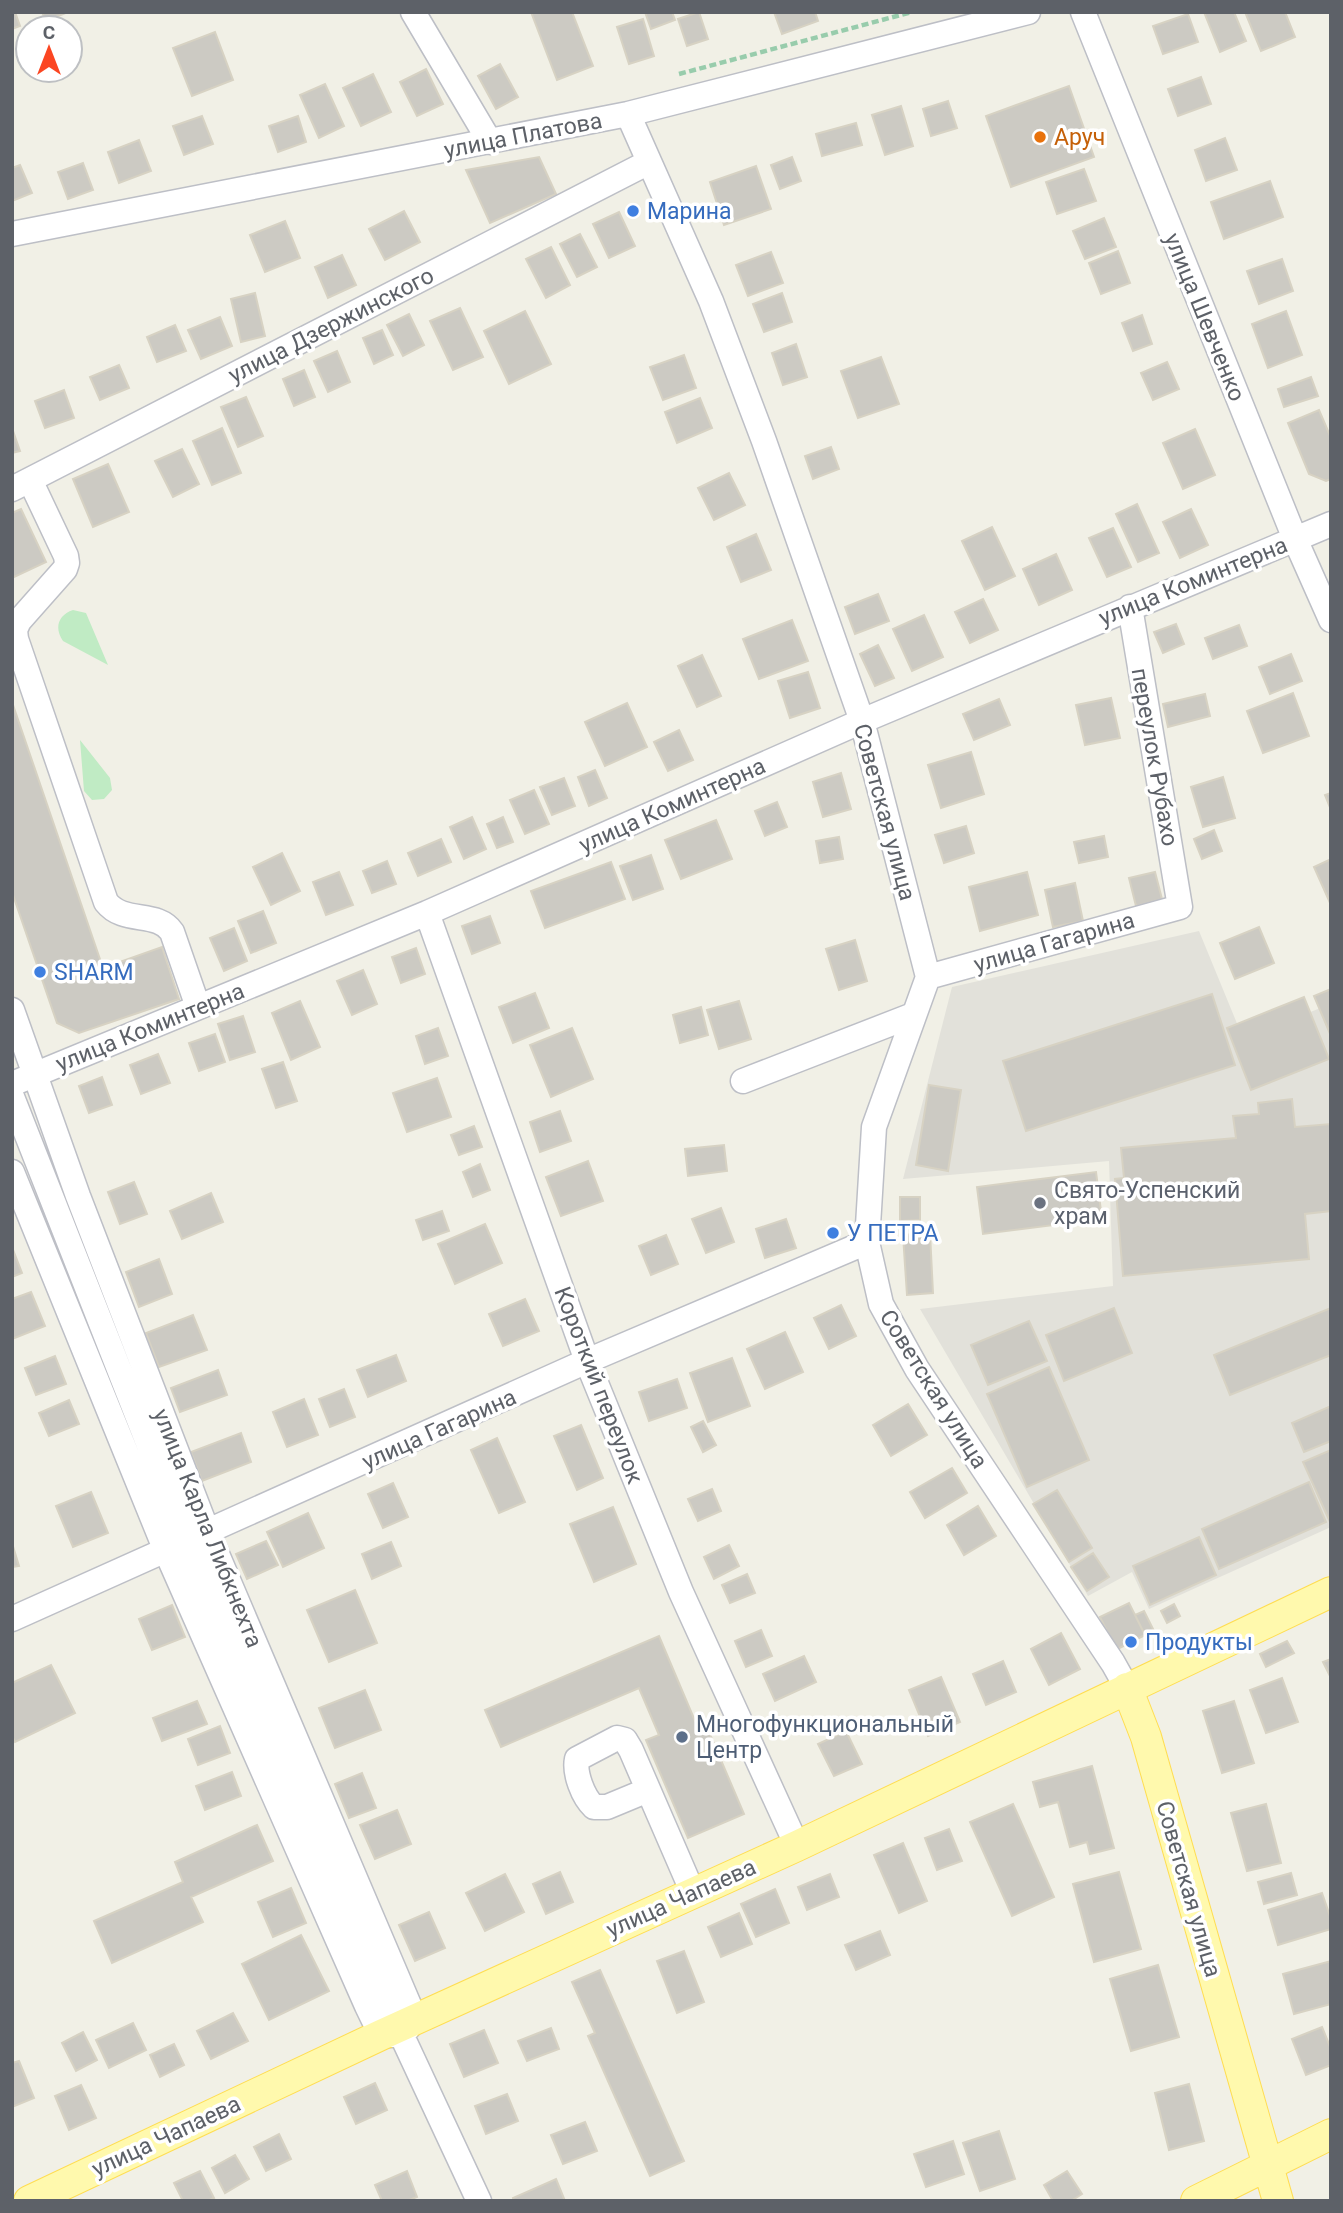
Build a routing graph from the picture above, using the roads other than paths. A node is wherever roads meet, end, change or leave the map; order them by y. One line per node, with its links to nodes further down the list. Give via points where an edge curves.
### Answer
1 (413, 12): 5 (street)
2 (1028, 12): 4 (street, улица Платова)
3 (1083, 12): 10 (street, улица Шевченко)
4 (628, 114): 5 (street, улица Платова); 6 (street, Советская улица)
5 (491, 142): 7 (street, улица Платова)
6 (649, 162): 8 (street, улица Дзержинского); 13 (street, Советская улица, via 711,301)
7 (12, 234)
8 (21, 484): 17 (street, via 67,563 19,621 16,639 106,902 119,914 167,926)
9 (1331, 524): 10 (street, улица Коминтерна)
10 (1295, 539): 11 (street, улица Коминтерна); 12 (street, улица Шевченко)
11 (1130, 607): 13 (street, улица Коминтерна); 14 (street, переулок Рубахо)
12 (1331, 620)
13 (862, 721): 15 (street, улица Коминтерна); 16 (street, Советская улица)
14 (1180, 907): 16 (street, улица Гагарина)
15 (427, 913): 17 (street, улица Коминтерна); 25 (street, Короткий переулок)
16 (928, 977): 19 (street, Советская улица)
17 (198, 1007): 20 (street, улица Коминтерна)
18 (12, 1010): 20 (street, улица Карла Либкнехта)
19 (913, 1015): 21 (street); 24 (street, Советская улица, via 874,1127)
20 (23, 1079): 26 (street, улица Карла Либкнехта, via 105,1267)
21 (743, 1081)
22 (12, 1097): 26 (street, улица Карла Либкнехта)
23 (12, 1172): 26 (street, улица Карла Либкнехта)
24 (867, 1242): 25 (street, улица Гагарина); 29 (street, Советская улица, via 881,1304 918,1369)
25 (587, 1361): 26 (street, улица Гагарина); 31 (street, Короткий переулок, via 681,1592)
26 (187, 1542): 28 (street, улица Гагарина); 33 (street, улица Карла Либкнехта); 33 (street, улица Карла Либкнехта)
27 (1331, 1592): 29 (main road, улица Чапаева)
28 (12, 1619)
29 (1128, 1688): 31 (main road, улица Чапаева); 35 (main road, Советская улица, via 1146,1737)
30 (648, 1790): 32 (street)
31 (797, 1846): 32 (main road, улица Чапаева)
32 (694, 1893): 33 (main road, улица Чапаева)
33 (399, 2029): 36 (main road, улица Чапаева); 37 (street, улица Карла Либкнехта)
34 (1331, 2134): 35 (main road)
35 (1267, 2164): 38 (main road); 39 (main road, Советская улица)
36 (29, 2201)
37 (479, 2201)
38 (1196, 2201)
39 (1279, 2201)

